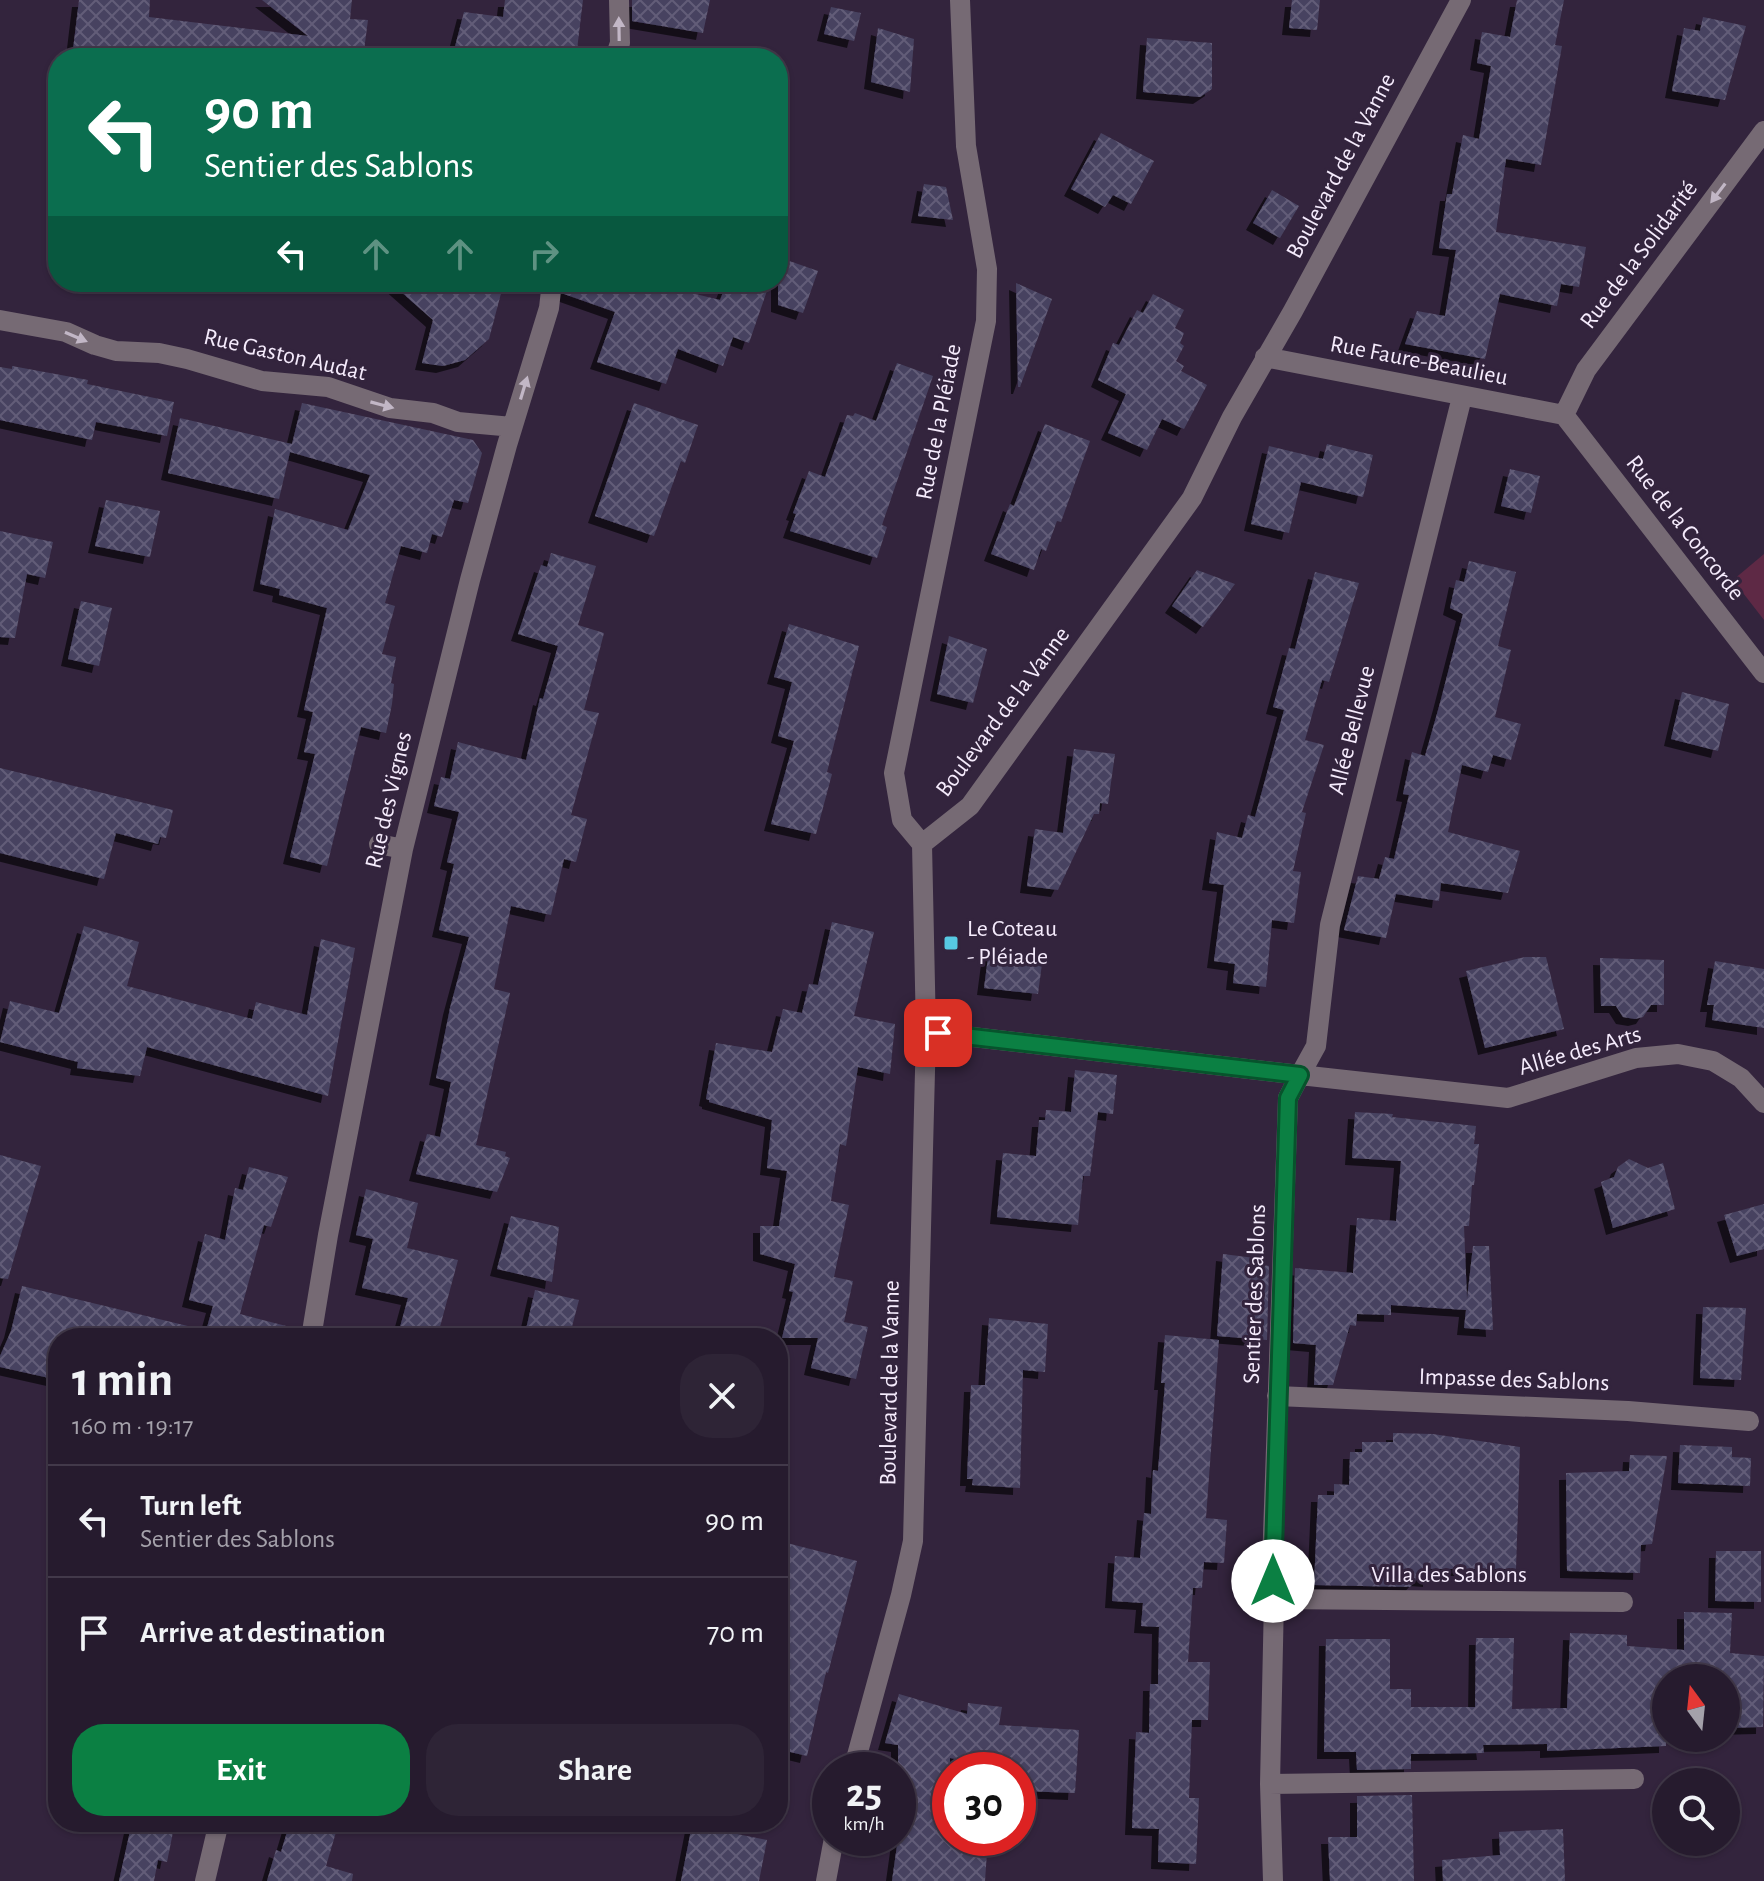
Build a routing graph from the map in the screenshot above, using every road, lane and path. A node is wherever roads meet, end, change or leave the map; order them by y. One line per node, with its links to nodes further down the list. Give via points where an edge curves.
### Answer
1 (619, 0): 4 (street, one-way to 1)
2 (960, 0): 14 (street, Rue de la Pléiade, via 968,173 987,269 986,321 894,773 902,820)
3 (1461, 0): 8 (street, Boulevard de la Vanne)
4 (618, 48)
5 (1764, 131): 10 (street, Rue de la Solidarité, one-way to 10, via 1586,370)
6 (551, 292): 11 (street, Rue des Vignes, one-way to 6)
7 (0, 320): 11 (street, Rue Gaston Audat, one-way to 11, via 66,332 116,351 159,353 262,381 328,387 390,408)
8 (1265, 357): 9 (street, Rue Faure-Beaulieu); 14 (street, Boulevard de la Vanne, via 1192,498 970,806)
9 (1462, 397): 10 (street, Rue Faure-Beaulieu); 17 (street, Allée Bellevue, via 1330,925 1316,1046)
10 (1564, 415): 12 (street, Rue de la Concorde)
11 (512, 427): 15 (street, Rue des Vignes)
12 (1764, 673)
13 (379, 844): 15 (street)
14 (922, 844): 24 (street, Boulevard de la Vanne, via 926,1032 913,1541)
15 (403, 849): 19 (street, Rue des Vignes)
16 (938, 1033): 17 (street)
17 (1300, 1075): 18 (street, Allée des Arts, via 1508,1098 1636,1058 1678,1054 1713,1061 1741,1078); 20 (street, Sentier des Sablons, via 1288,1098)
18 (1764, 1103)
19 (313, 1328)
20 (1277, 1396): 21 (street, Impasse des Sablons); 22 (street, Sentier des Sablons)
21 (1749, 1421)
22 (1274, 1599): 23 (street, Villa des Sablons); 26 (street, Sentier des Sablons)
23 (1623, 1602)
24 (858, 1752)
25 (1634, 1779): 26 (street)
26 (1270, 1784): 31 (street, Sentier des Sablons)
27 (217, 1832): 29 (street)
28 (831, 1856): 30 (street)
29 (205, 1881)
30 (826, 1881)
31 (1273, 1881)

